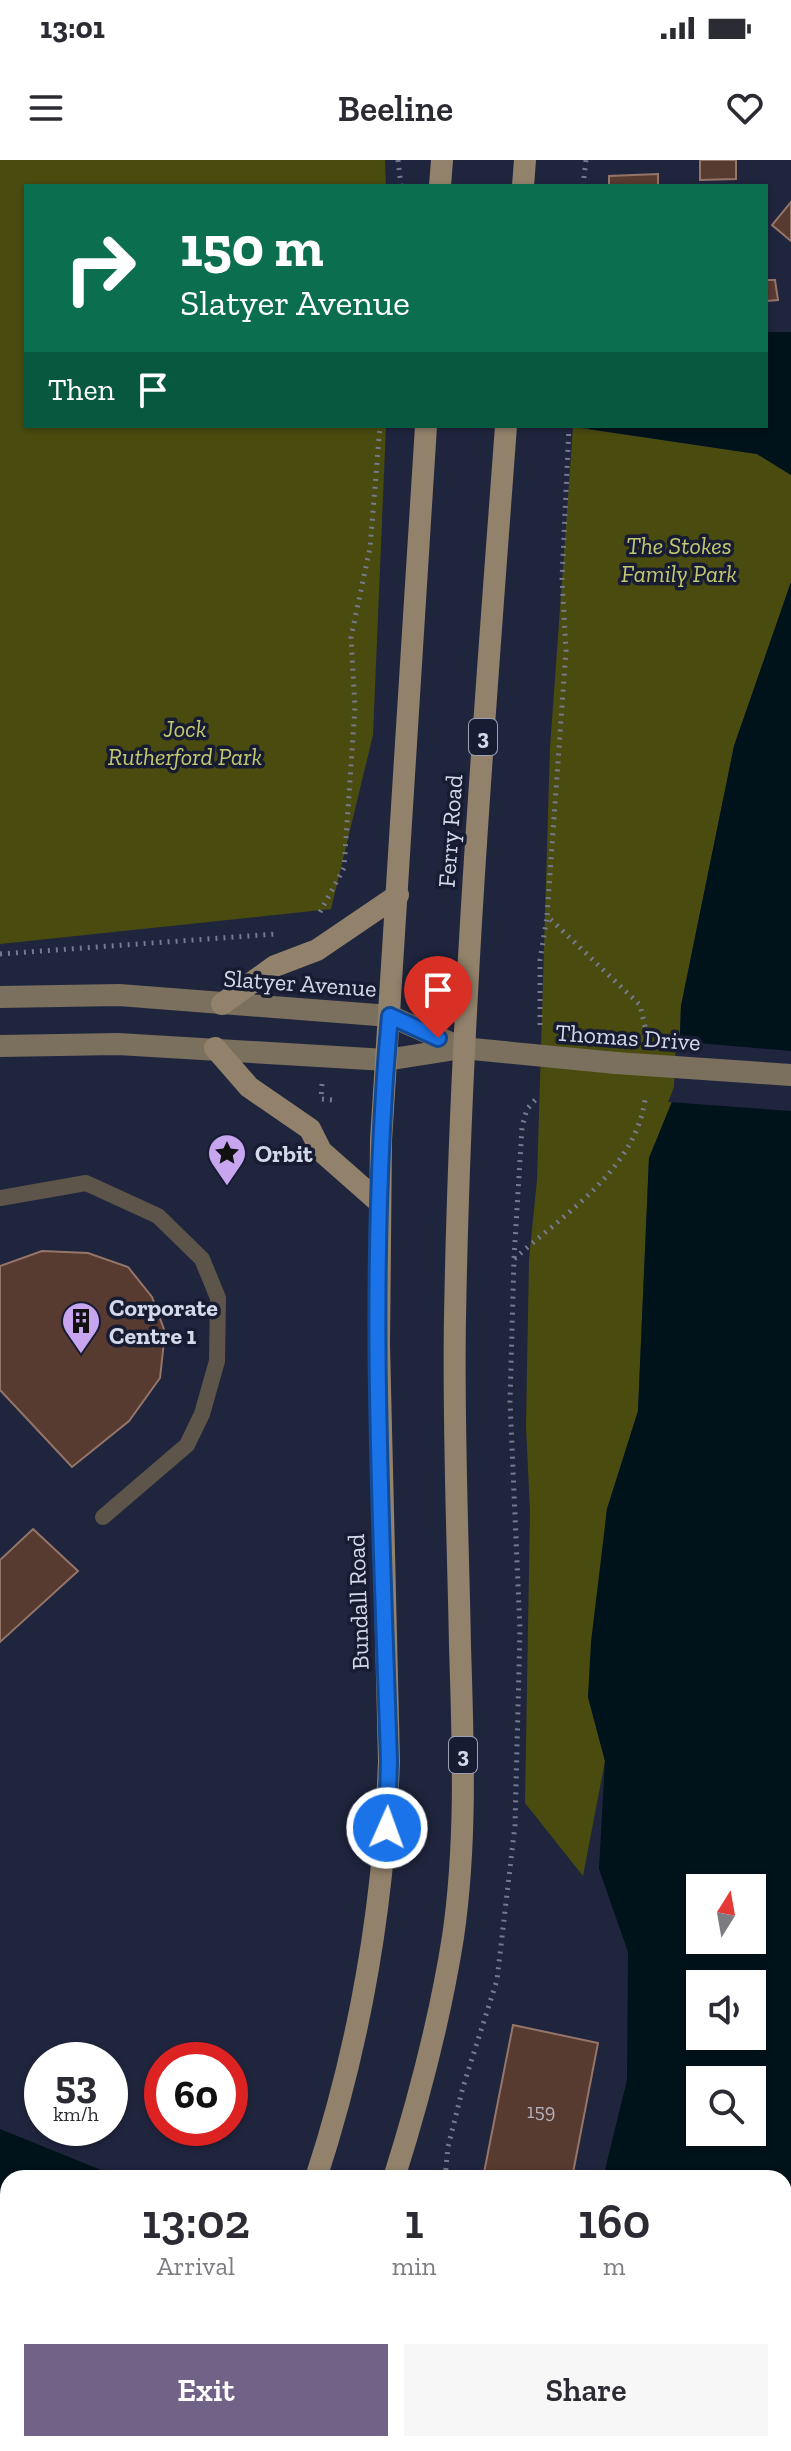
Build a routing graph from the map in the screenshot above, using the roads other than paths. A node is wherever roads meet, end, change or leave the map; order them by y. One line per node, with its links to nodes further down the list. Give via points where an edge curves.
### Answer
1 (442, 160): 3 (main road)
2 (525, 160): 4 (main road)
3 (440, 184)
4 (523, 184)
5 (426, 428): 7 (main road, Ferry Road)
6 (506, 428): 13 (main road, Ferry Road / 3)
7 (398, 895): 9 (main road, via 317,950 275,966); 10 (main road, Ferry Road)
8 (0, 997): 9 (main road, Slatyer Avenue, via 119,995)
9 (222, 1004): 10 (main road, Slatyer Avenue)
10 (390, 1016): 13 (main road, Slatyer Avenue); 14 (main road, Bundall Road)
11 (0, 1046): 12 (main road, via 56,1042)
12 (215, 1048): 14 (main road); 17 (main road, via 249,1087 310,1129 321,1151)
13 (462, 1048): 14 (main road); 15 (main road, Thomas Drive, bridge); 20 (main road, 3, via 455,1325 464,1733 459,1872 436,2026)
14 (386, 1060): 17 (main road, Bundall Road)
15 (791, 1075)
16 (0, 1198): 18 (lane, via 86,1183 158,1216 202,1259 218,1298 217,1361 187,1445)
17 (380, 1203): 19 (main road, Bundall Road, via 387,1828 365,2003)
18 (103, 1517)
19 (319, 2170)
20 (396, 2170)

